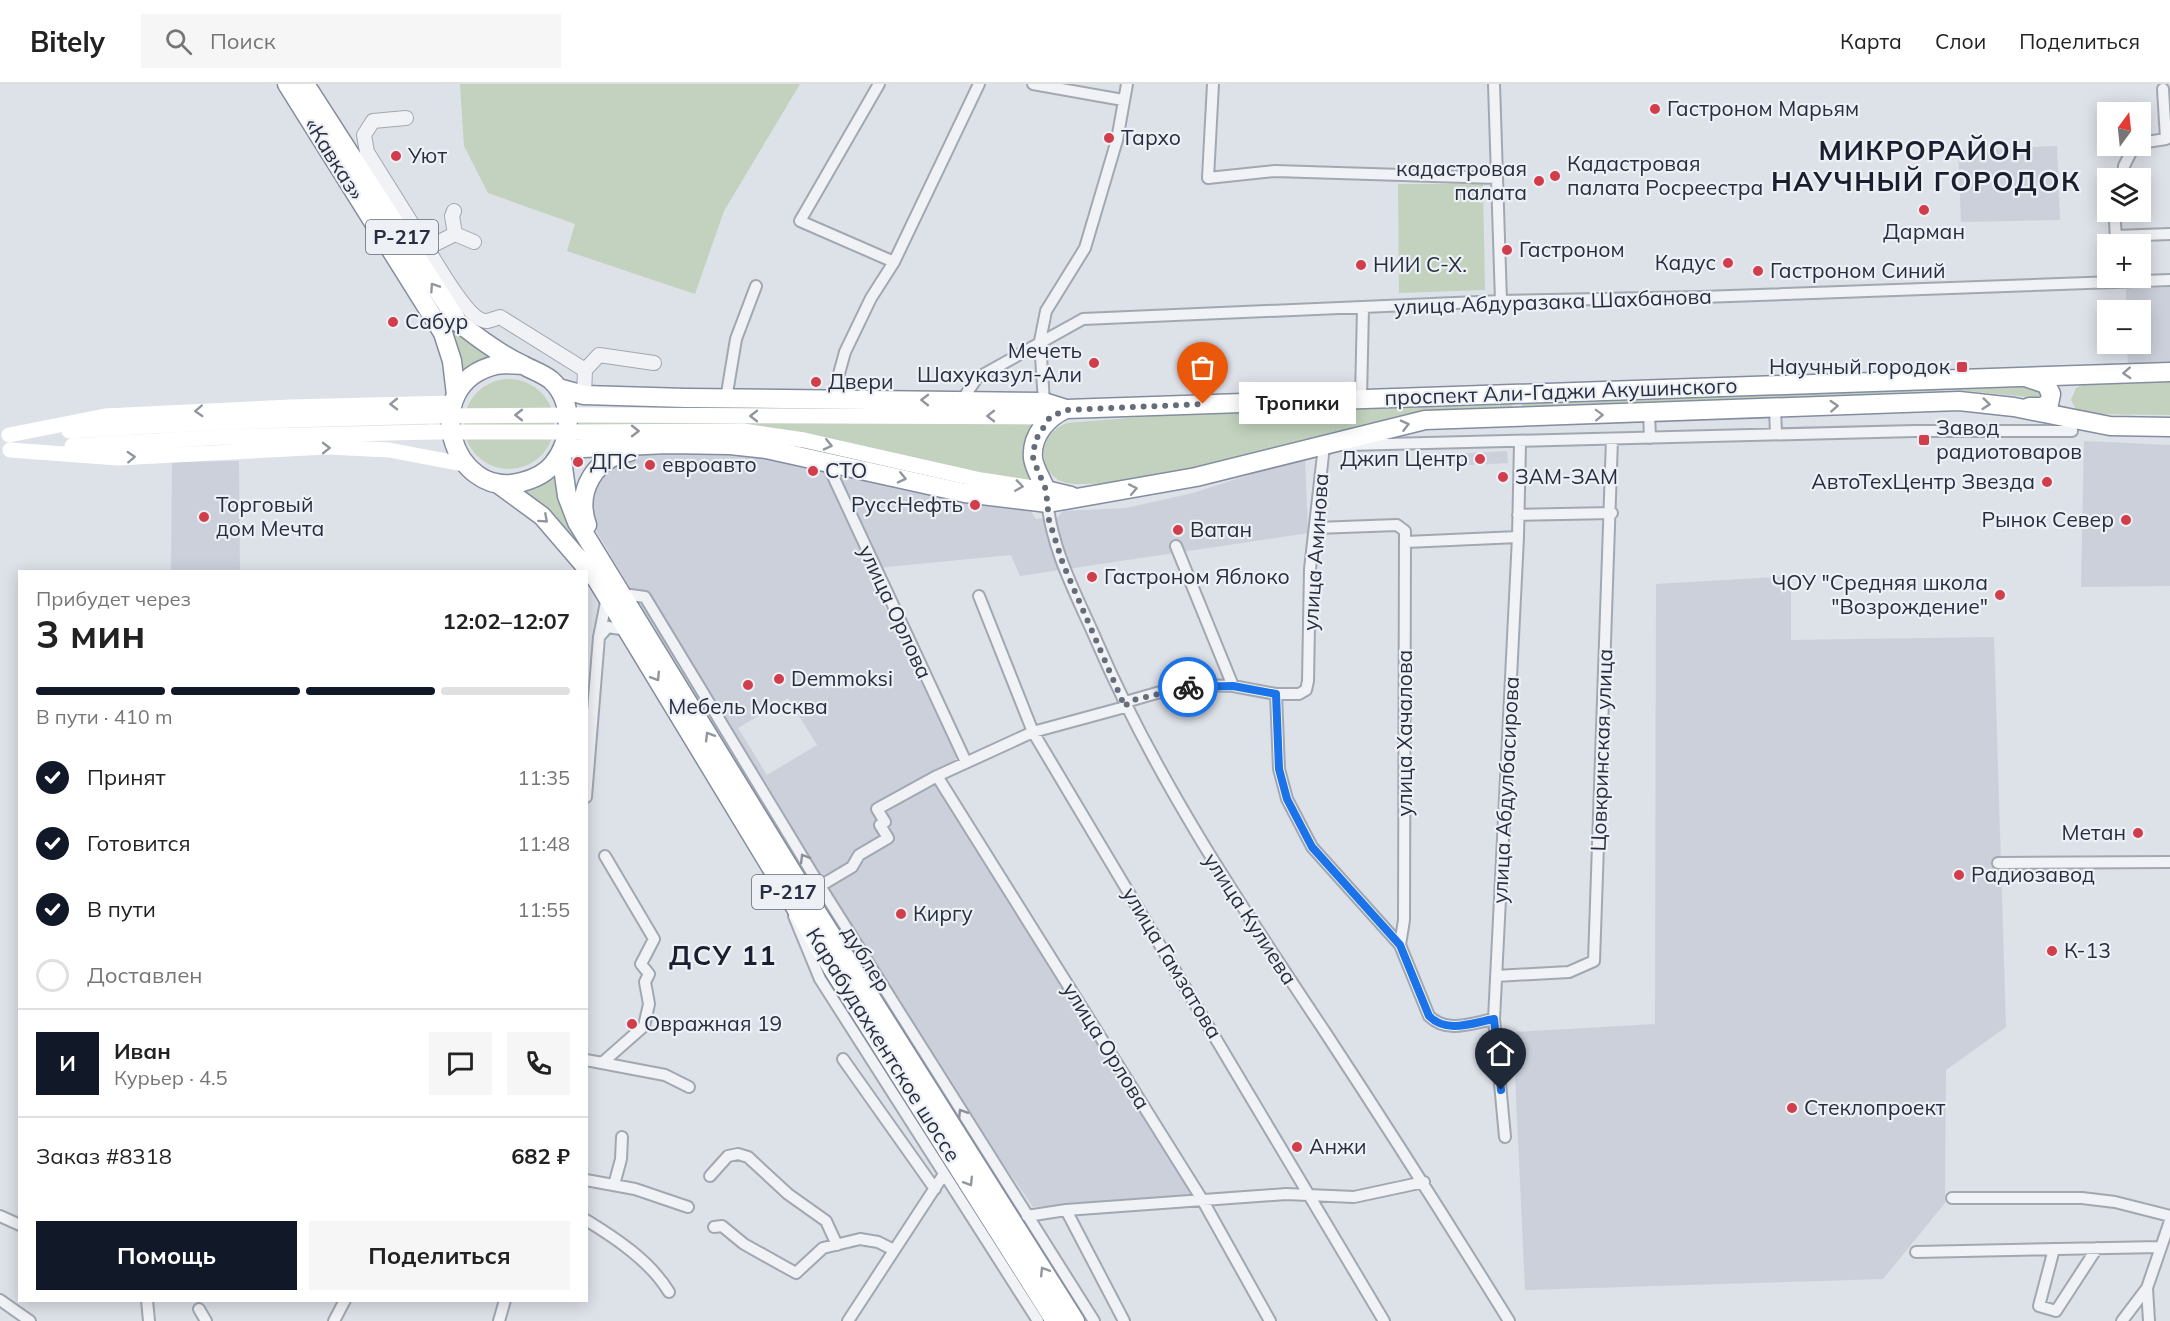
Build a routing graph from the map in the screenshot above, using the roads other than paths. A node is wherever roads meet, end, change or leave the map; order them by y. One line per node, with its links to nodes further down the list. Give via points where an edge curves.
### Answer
1 (287, 84): 38 (highway, «Кавказ» / Р-217, via 443,333 452,361)
2 (305, 84): 29 (highway, Р-217, one-way to 2, via 458,322)
3 (879, 84): 20 (street, via 800,221)
4 (979, 84): 20 (street)
5 (1033, 84): 10 (street)
6 (1127, 84): 10 (street)
7 (1212, 84): 13 (street, via 1208,178 1275,171)
8 (1494, 84): 13 (street)
9 (2163, 90): 12 (street, via 2166,139)
10 (1123, 100): 27 (street, via 1117,140 1085,248 1046,311)
11 (406, 118): 19 (street, via 373,122 364,135 367,152)
12 (2151, 141)
13 (1497, 178): 25 (street)
14 (454, 211): 15 (street)
15 (455, 234): 18 (street); 19 (street)
16 (2170, 234): 17 (street)
17 (2151, 236)
18 (474, 242)
19 (427, 248): 30 (street, via 475,317 485,321 500,317)
20 (894, 262): 40 (street, via 845,352)
21 (2151, 280): 22 (street, улица Абдуразака Шахбанова)
22 (2170, 280)
23 (2097, 281): 25 (street, улица Абдуразака Шахбанова)
24 (756, 286): 39 (street, via 736,339)
25 (1501, 301): 26 (street, улица Абдуразака Шахбанова)
26 (1363, 308): 27 (street, улица Абдуразака Шахбанова, via 1083,319); 37 (street)
27 (1040, 341): 41 (street, улица Абдуразака Шахбанова, via 977,378); 43 (street)
28 (654, 363): 30 (street, via 599,355)
29 (523, 366): 34 (highway, Р-217); 38 (highway, via 497,365 481,371 464,384)
30 (585, 370): 36 (street)
31 (2170, 372): 32 (highway, проспект Али-Гаджи Акушинского, one-way to 32)
32 (2084, 374): 33 (highway, проспект Али-Гаджи Акушинского); 47 (highway, via 2073,377 2063,391 2063,404)
33 (2020, 376): 35 (highway, проспект Али-Гаджи Акушинского); 42 (highway, via 2046,384 2051,400 2041,407)
34 (558, 388): 36 (highway, проспект Али-Гаджи Акушинского); 56 (highway, via 567,411 568,432)
35 (1512, 393): 37 (highway, проспект Али-Гаджи Акушинского); 46 (highway, via 1518,406)
36 (584, 395): 39 (highway, проспект Али-Гаджи Акушинского)
37 (1361, 398): 43 (highway, проспект Али-Гаджи Акушинского)
38 (454, 399): 52 (main road, one-way to 52, via 105,416); 58 (highway, Р-217, via 449,420 451,437)
39 (726, 399): 40 (highway, проспект Али-Гаджи Акушинского)
40 (832, 399): 41 (highway, проспект Али-Гаджи Акушинского, one-way to 40)
41 (962, 400): 43 (highway, проспект Али-Гаджи Акушинского)
42 (2014, 408): 44 (highway, проспект Али-Гаджи Акушинского, one-way to 42, via 1959,401); 47 (highway, проспект Али-Гаджи Акушинского)
43 (1053, 409): 52 (main road, one-way to 52, bridge, via 221,422); 60 (highway, via 1035,441 1033,459)
44 (1775, 409): 45 (highway, проспект Али-Гаджи Акушинского); 49 (street)
45 (1649, 413): 46 (highway, проспект Али-Гаджи Акушинского, one-way to 45); 50 (street)
46 (1513, 417): 55 (highway, проспект Али-Гаджи Акушинского, one-way to 46, via 1425,420)
47 (2071, 419): 48 (highway, проспект Али-Гаджи Акушинского, via 2114,427); 49 (street, via 2072,431)
48 (2170, 428)
49 (1776, 434): 50 (street)
50 (1650, 438): 51 (street)
51 (1612, 439): 53 (street); 61 (street, Цовкринская улица)
52 (5, 443): 58 (main road, one-way to 58, via 118,458 327,447 389,450); 60 (main road, one-way to 60, bridge, via 432,432 743,431 804,440)
53 (1520, 443): 55 (street); 62 (street, улица Абдулбасирова)
54 (667, 444): 56 (highway); 57 (highway, via 730,445); 67 (highway, via 619,454 603,461 592,474 583,503 584,516)
55 (1324, 446): 60 (highway, проспект Али-Гаджи Акушинского, one-way to 55, via 1075,497 1196,477); 63 (street, улица Аминова)
56 (562, 451): 59 (highway, via 551,466 532,479); 67 (highway, Карабудахкентское шоссе, via 567,496 577,522)
57 (826, 460): 60 (highway, one-way to 60, via 965,493 1027,503); 76 (street, улица Орлова)
58 (468, 465): 59 (highway, Р-217)
59 (497, 483): 68 (highway, Карабудахкентское шоссе / Р-217, one-way to 68, via 542,516 597,580)
60 (1047, 497): 74 (street, улица Кулиева, via 1049,520 1063,564)
61 (1612, 513): 62 (street); 85 (street, Цовкринская улица, via 1594,961 1569,972)
62 (1518, 515): 64 (street, улица Абдулбасирова)
63 (1316, 528): 65 (street, via 1397,525 1405,531); 73 (street, улица Аминова, via 1310,569 1306,690 1299,694)
64 (1518, 537): 65 (street); 85 (street, улица Абдулбасирова)
65 (1407, 542): 84 (street, улица Хачалова, via 1404,920)
66 (1176, 546): 72 (street)
67 (599, 558): 68 (highway, Карабудахкентское шоссе)
68 (615, 595): 70 (highway, Карабудахкентское шоссе / Р-217); 71 (street); 82 (street, дублер, one-way to 68, via 645,597); 83 (highway, Карабудахкентское шоссе, one-way to 68)
69 (979, 596): 75 (street, улица Гамзатова)
70 (627, 630): 71 (street, via 608,627); 83 (highway, Карабудахкентское шоссе / Р-217, one-way to 83)
71 (599, 637): 77 (street)
72 (1233, 686): 73 (street); 74 (street, via 1174,688 1129,701)
73 (1276, 694): 84 (street, via 1279,769 1287,799 1312,847)
74 (1125, 707): 75 (street); 96 (street, улица Кулиева, via 1203,845)
75 (1033, 732): 76 (street); 99 (street, улица Гамзатова)
76 (966, 762): 78 (street)
77 (588, 772)
78 (937, 776): 82 (street, via 877,809 888,838); 101 (street, улица Орлова)
79 (605, 855): 89 (street, via 654,939 641,964 649,974 645,982 649,1004 644,1026)
80 (2170, 862): 81 (street)
81 (1998, 863)
82 (820, 886): 83 (street); 105 (street, дублер, one-way to 82)
83 (794, 889): 93 (street, via 797,926 820,979); 131 (highway, Карабудахкентское шоссе / Р-217, one-way to 131, via 834,971); 132 (highway, Карабудахкентское шоссе, one-way to 83)
84 (1400, 945): 86 (street, via 1429,1016 1437,1025 1449,1028)
85 (1496, 976): 86 (street, улица Абдулбасирова)
86 (1494, 1019): 92 (street, улица Абдулбасирова)
87 (843, 1059): 98 (street)
88 (588, 1060): 89 (street)
89 (602, 1063): 90 (street, via 665,1075)
90 (689, 1087)
91 (622, 1137): 97 (street)
92 (1505, 1137)
93 (944, 1174): 98 (street); 130 (street)
94 (710, 1176): 111 (street, via 728,1156 747,1157 825,1221)
95 (588, 1180): 97 (street)
96 (1424, 1182): 99 (street, via 1354,1197); 137 (street, улица Кулиева)
97 (614, 1185): 102 (street)
98 (935, 1189): 115 (street)
99 (1312, 1196): 101 (street, via 1286,1194); 136 (street, улица Гамзатова)
100 (1952, 1198): 106 (street, via 2082,1198)
101 (1203, 1201): 103 (street); 135 (street, улица Орлова)
102 (688, 1207)
103 (1066, 1210): 105 (street); 134 (street)
104 (0, 1216): 109 (street)
105 (1027, 1216): 133 (street, дублер)
106 (2170, 1216)
107 (588, 1221): 118 (street, via 618,1240 662,1280)
108 (2170, 1221): 112 (street)
109 (18, 1224)
110 (714, 1227): 111 (street, via 722,1226 744,1244 796,1274 823,1248)
111 (837, 1245): 115 (street, via 860,1239)
112 (2160, 1247): 113 (street); 117 (street)
113 (2097, 1248): 114 (street); 114 (street, via 2056,1311 2039,1306)
114 (2054, 1249): 116 (street)
115 (894, 1250): 129 (street)
116 (1916, 1251)
117 (2147, 1288): 138 (street); 139 (street)
118 (669, 1292)
119 (0, 1300): 124 (street)
120 (147, 1302): 125 (street)
121 (344, 1302): 127 (street)
122 (504, 1302): 128 (street)
123 (199, 1309): 126 (street)
124 (30, 1321)
125 (149, 1321)
126 (206, 1321)
127 (334, 1321)
128 (499, 1321)
129 (848, 1321)
130 (1038, 1321)
131 (1055, 1321)
132 (1075, 1321)
133 (1094, 1321)
134 (1124, 1321)
135 (1270, 1321)
136 (1384, 1321)
137 (1509, 1321)
138 (2122, 1321)
139 (2149, 1321)

